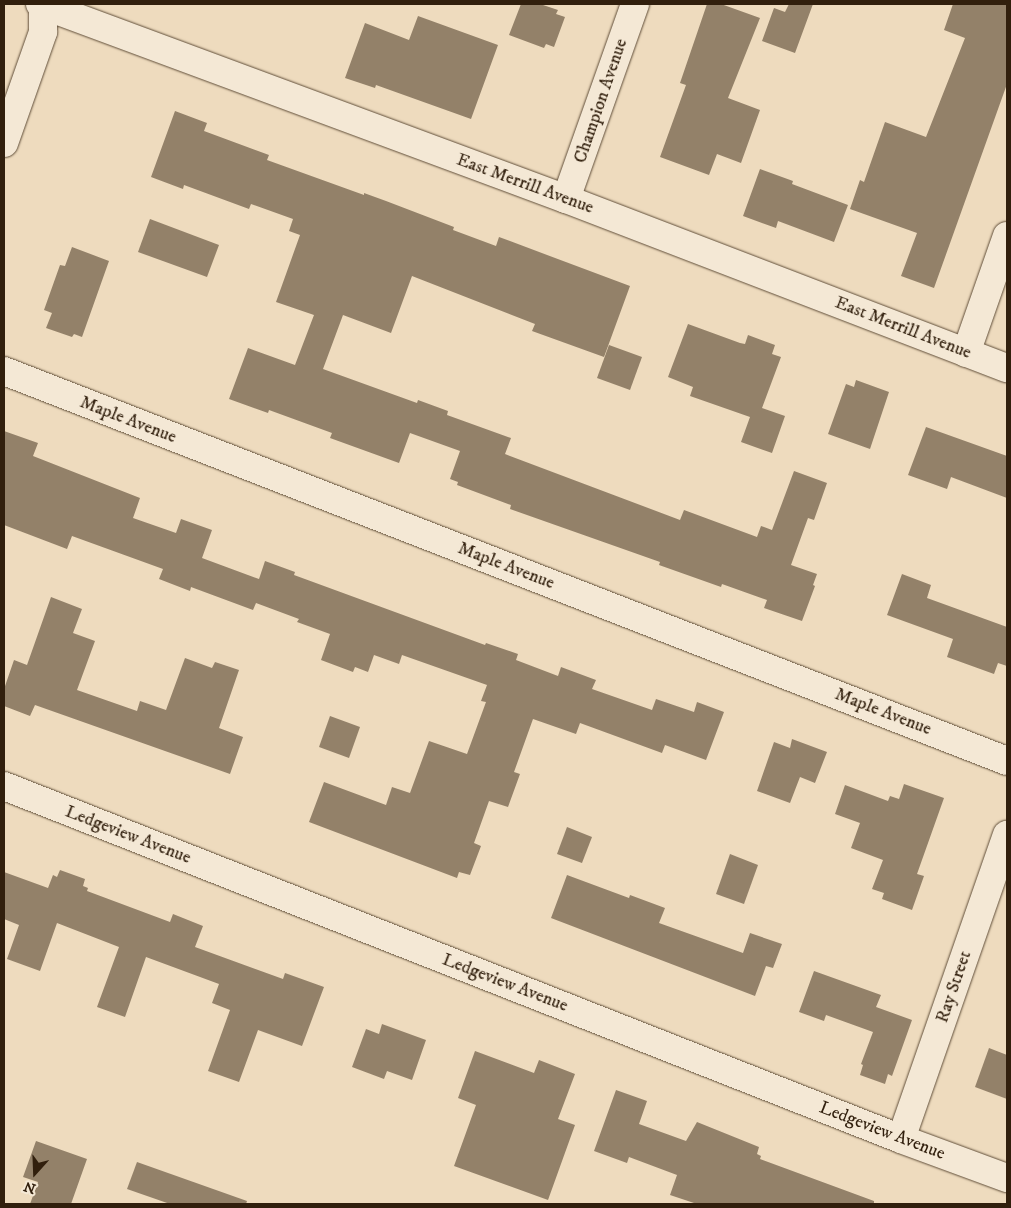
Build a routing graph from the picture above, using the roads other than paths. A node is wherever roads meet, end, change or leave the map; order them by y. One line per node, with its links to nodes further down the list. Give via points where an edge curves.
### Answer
1 (42, 4): 3 (street, via 43,32); 4 (street, East Merrill Avenue)
2 (635, 4): 4 (street, Champion Avenue)
3 (4, 143)
4 (566, 199): 6 (street, East Merrill Avenue)
5 (1007, 236): 6 (street)
6 (966, 352): 7 (street, East Merrill Avenue)
7 (1007, 368)
8 (4, 372): 9 (street, Maple Avenue)
9 (1007, 761)
10 (4, 786): 12 (street, Ledgeview Avenue)
11 (1007, 835): 12 (street, Ray Street)
12 (902, 1139): 13 (street, Ledgeview Avenue)
13 (1007, 1178)

